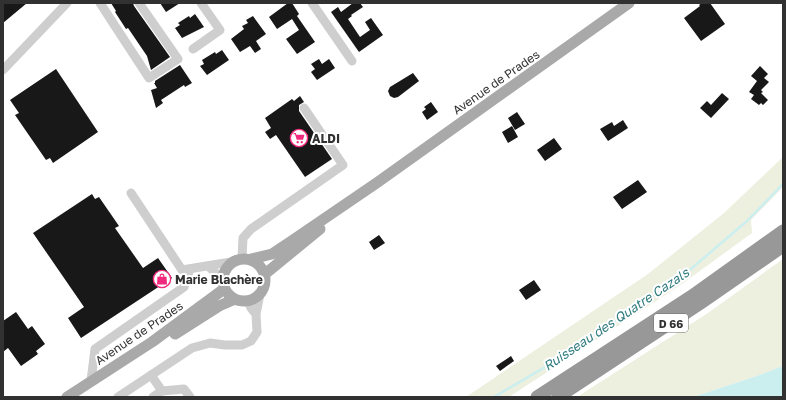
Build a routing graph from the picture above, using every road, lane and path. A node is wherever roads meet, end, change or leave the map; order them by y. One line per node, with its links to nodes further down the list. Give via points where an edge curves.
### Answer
1 (66, 3): 9 (street)
2 (100, 3): 3 (street, via 149,78 178,59)
3 (139, 3)
4 (201, 3): 7 (street, via 220,30)
5 (312, 3): 8 (street)
6 (629, 3): 11 (main road, Avenue de Prades)
7 (193, 49)
8 (352, 62)
9 (3, 70)
10 (304, 108): 15 (street, via 343,165 251,229 243,238)
11 (378, 182): 15 (main road, Avenue de Prades, via 272,254); 18 (main road, Avenue de Prades)
12 (131, 193): 17 (street, via 182,270)
13 (783, 231): 32 (highway, D 66, via 692,296)
14 (783, 246): 33 (highway, D 66)
15 (241, 260): 16 (street); 18 (main road, via 257,263); 19 (main road, via 226,267)
16 (208, 266): 17 (street); 19 (street)
17 (190, 269): 25 (street, via 184,287 95,348)
18 (265, 274): 20 (main road, via 264,288)
19 (223, 284): 21 (main road, via 227,293); 25 (main road, Avenue de Prades, via 152,342)
20 (260, 294): 22 (main road); 23 (street)
21 (235, 299): 22 (main road); 28 (main road, Avenue de Prades, via 219,306)
22 (248, 301): 23 (street)
23 (256, 314): 24 (street, via 257,332 251,341 242,345 225,346 210,343 192,348)
24 (151, 375): 26 (street); 29 (street)
25 (91, 382): 27 (main road, Avenue de Prades)
26 (162, 391): 30 (street); 31 (street, via 184,388)
27 (67, 397)
28 (78, 397)
29 (118, 397)
30 (153, 397)
31 (190, 397)
32 (537, 397)
33 (558, 397)

